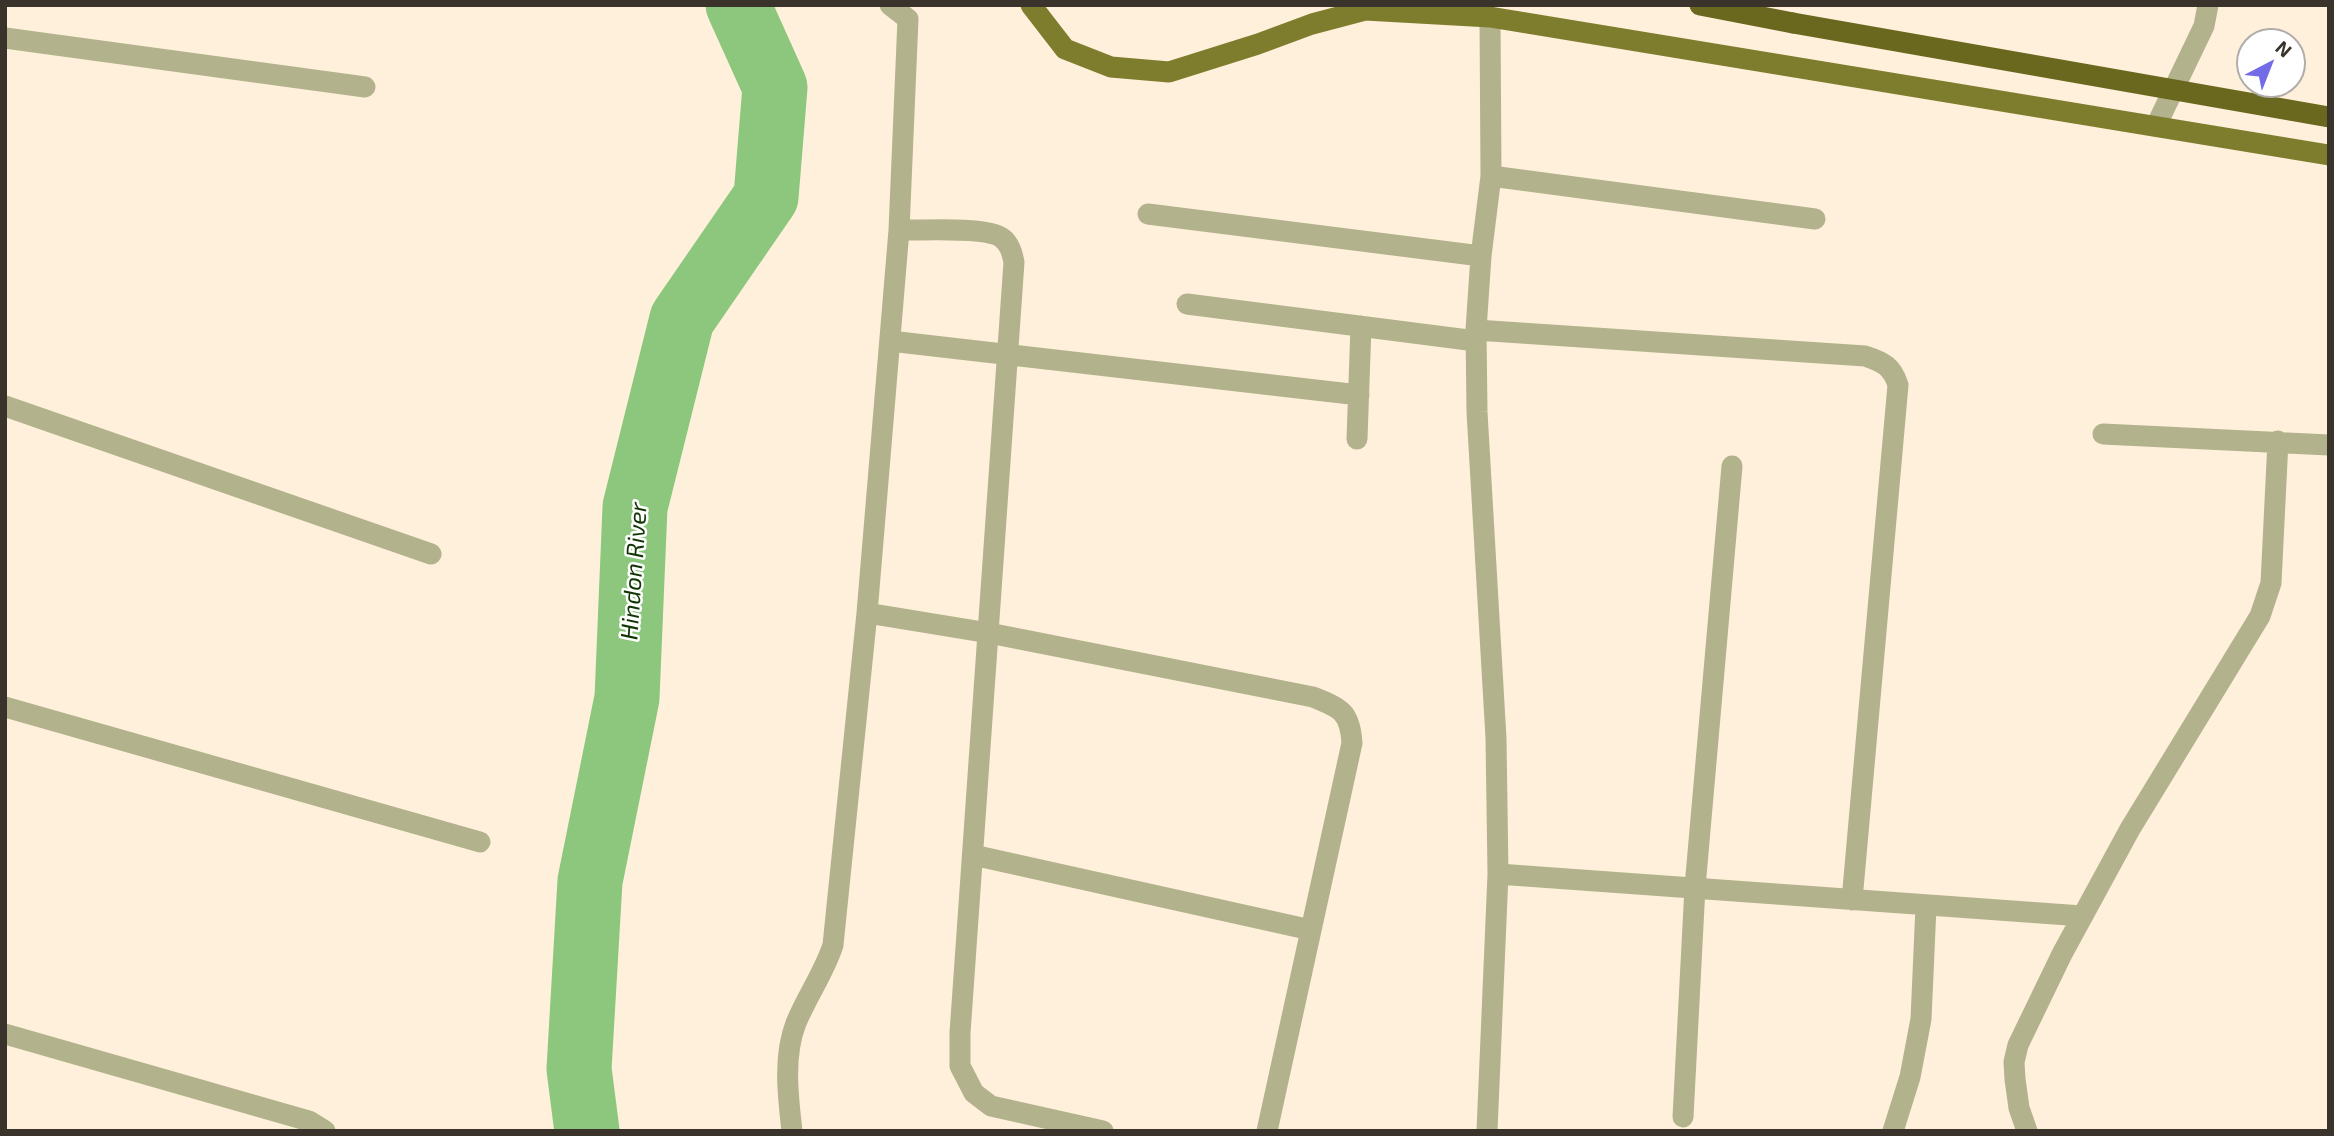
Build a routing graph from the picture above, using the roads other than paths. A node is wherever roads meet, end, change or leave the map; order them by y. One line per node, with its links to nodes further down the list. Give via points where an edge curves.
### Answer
1 (890, 5): 14 (street, via 908,19)
2 (1031, 5): 5 (main road, via 1065,49 1111,67 1169,72 1365,10)
3 (1700, 5): 8 (highway, bridge)
4 (2208, 5): 9 (street, via 2204,26)
5 (1490, 17): 9 (main road); 11 (street)
6 (5, 38): 7 (street)
7 (365, 87)
8 (2329, 117)
9 (2156, 126): 10 (main road)
10 (2329, 155)
11 (1491, 176): 13 (street); 15 (street)
12 (1149, 214): 15 (street)
13 (1815, 219)
14 (899, 230): 19 (street); 20 (street, via 989,232 1003,238 1014,262)
15 (1481, 256): 18 (street)
16 (1187, 304): 17 (street)
17 (1361, 326): 18 (street); 21 (street)
18 (1476, 335): 34 (street, via 1496,737); 36 (street, via 1865,356 1885,362 1894,373 1898,385)
19 (890, 341): 20 (street); 29 (street)
20 (1007, 354): 21 (street); 30 (street)
21 (1359, 395): 24 (street)
22 (5, 406): 28 (street)
23 (2103, 433): 25 (street)
24 (1357, 439)
25 (2278, 441): 26 (street); 38 (street, via 2271,583 2260,616 2136,818)
26 (2329, 445)
27 (1732, 466): 35 (street)
28 (431, 554)
29 (867, 613): 30 (street); 43 (street, via 833,945 795,1026 789,1051)
30 (989, 633): 33 (street); 39 (street, via 1313,696 1337,707 1351,724 1352,743)
31 (5, 707): 32 (street)
32 (480, 842)
33 (973, 855): 39 (street); 44 (street, via 960,1066 974,1093 992,1106)
34 (1498, 874): 35 (street); 46 (street)
35 (1695, 887): 36 (street); 41 (street)
36 (1852, 900): 37 (street)
37 (1926, 906): 38 (street); 47 (street, via 1921,1019)
38 (2082, 916): 48 (street, via 2018,1045 2015,1079)
39 (1311, 930): 45 (street)
40 (5, 1034): 42 (street, via 309,1121)
41 (1683, 1117)
42 (326, 1131)
43 (792, 1131)
44 (1103, 1131)
45 (1267, 1131)
46 (1487, 1131)
47 (1893, 1131)
48 (2026, 1131)

